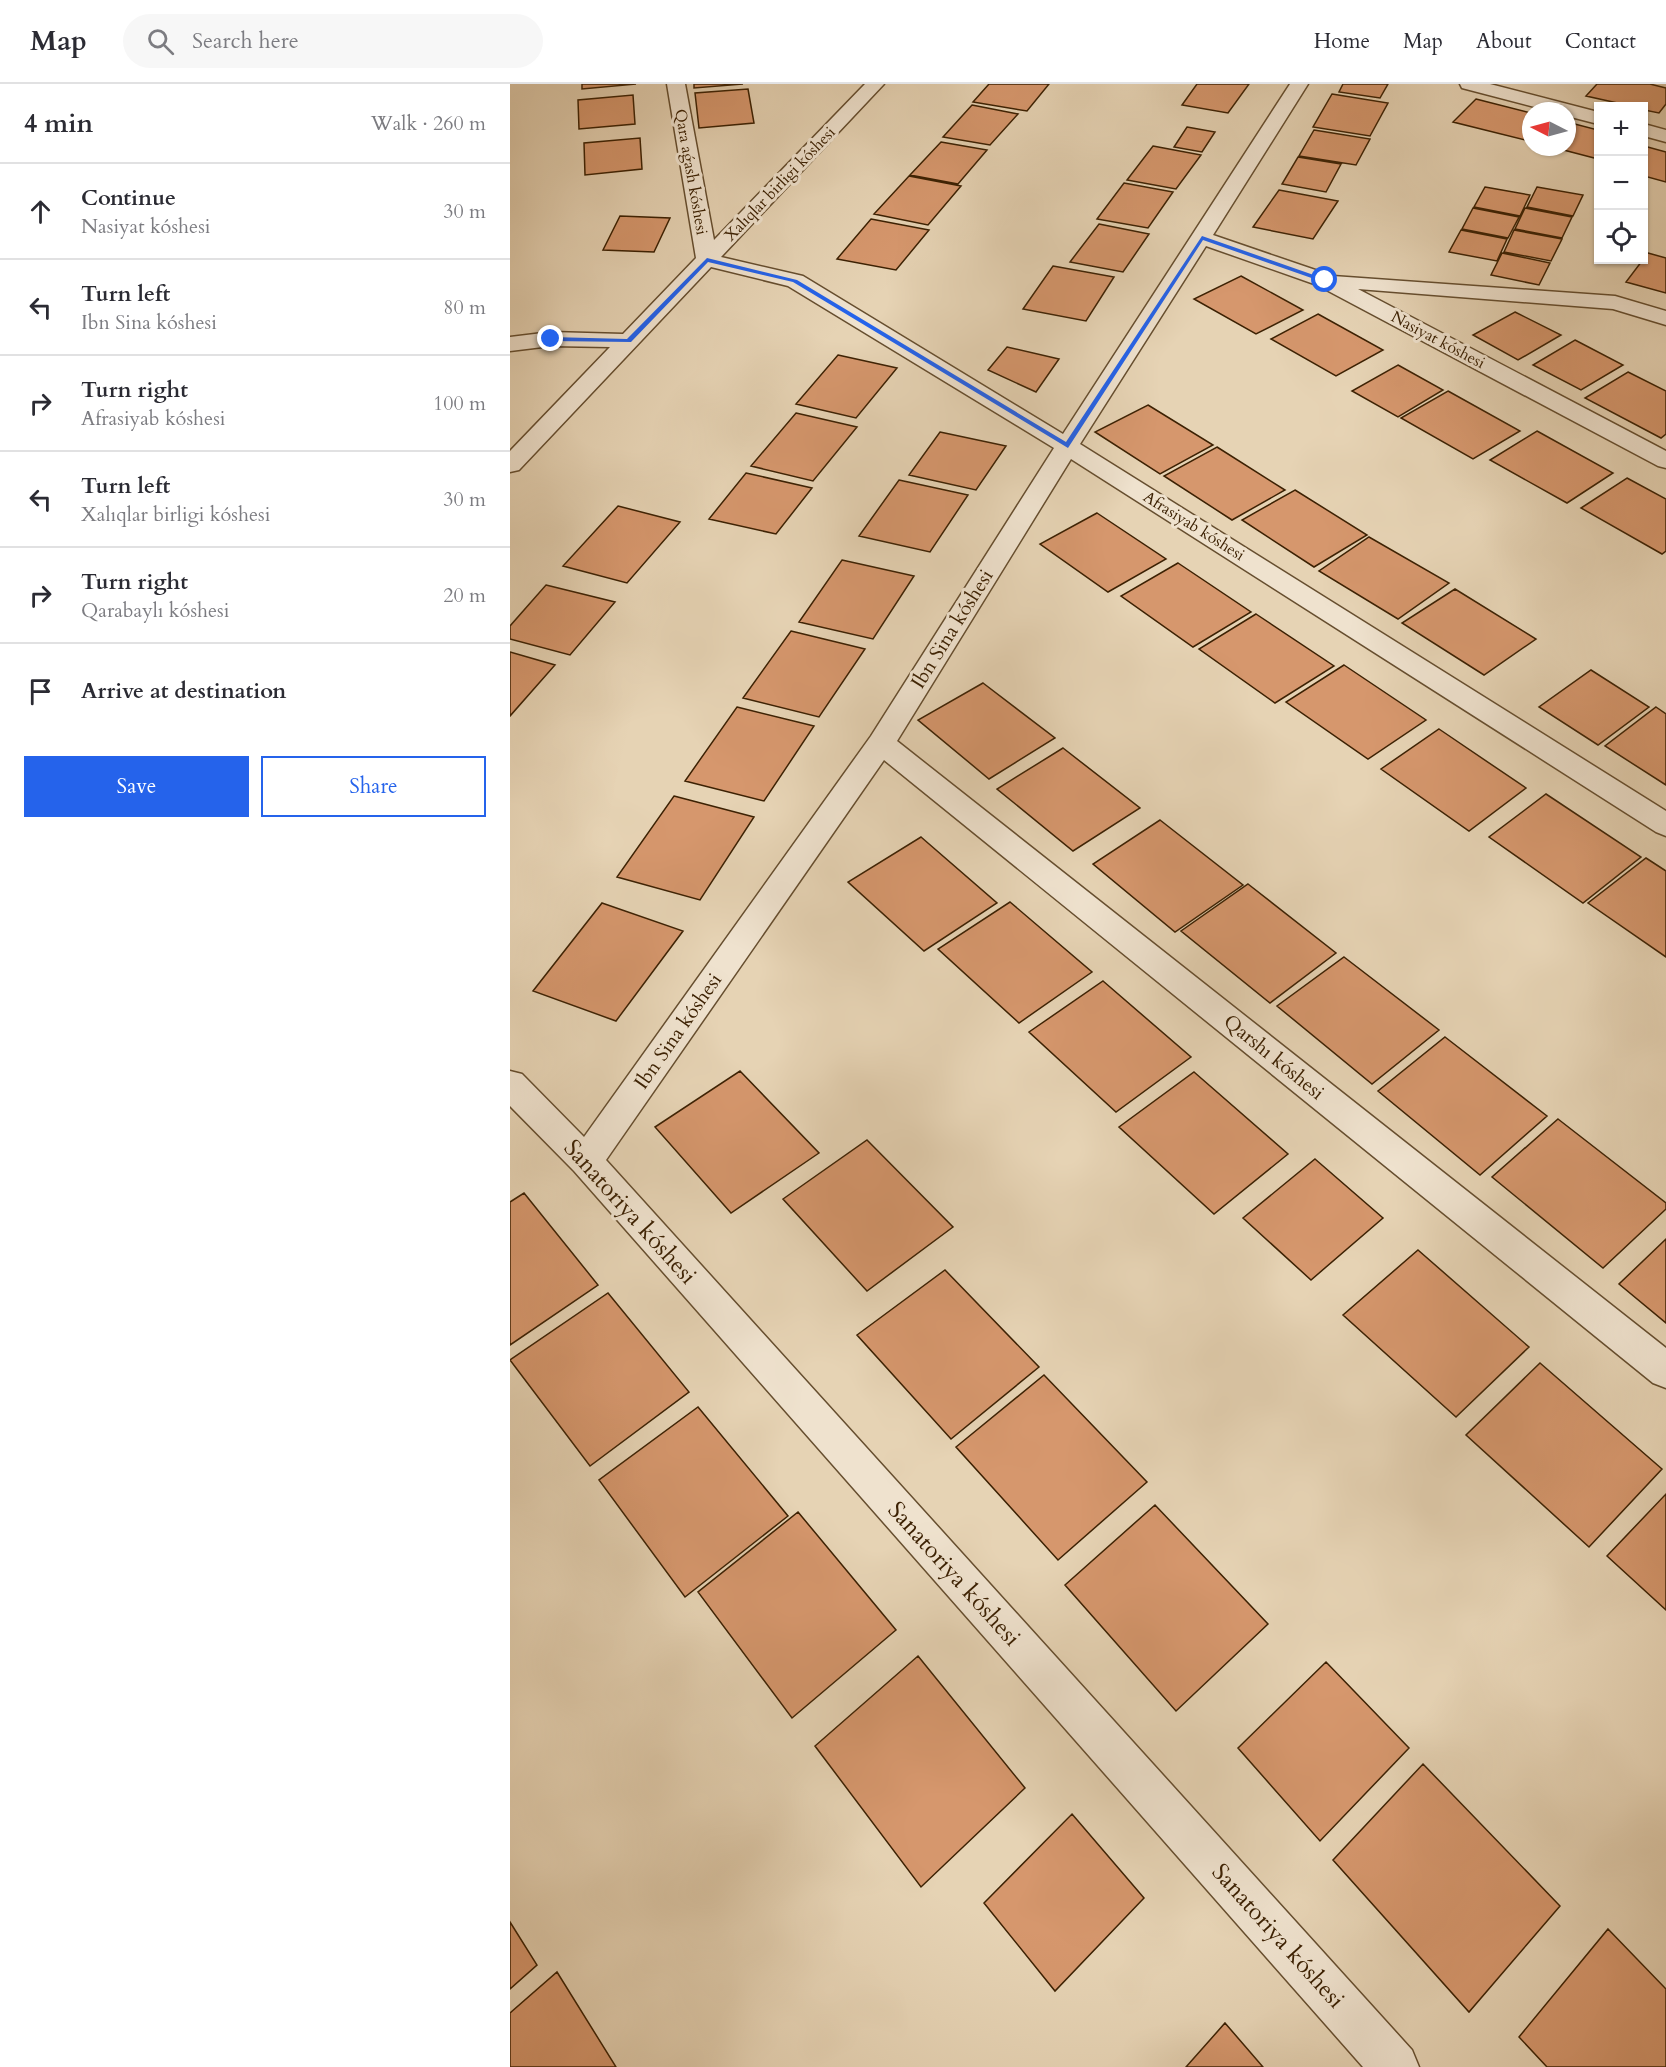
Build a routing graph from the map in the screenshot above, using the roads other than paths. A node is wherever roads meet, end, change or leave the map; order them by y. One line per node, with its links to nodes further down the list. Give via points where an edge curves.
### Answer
1 (676, 84): 9 (street, Qara aǵash kóshesi)
2 (875, 84): 9 (street, Xalıqlar birligi kóshesi)
3 (1299, 84): 8 (street, Ibn Sina kóshesi)
4 (1469, 84): 5 (street)
5 (1594, 117)
6 (1648, 131): 7 (street)
7 (1666, 136)
8 (1202, 238): 10 (street, Nasiyat kóshesi); 14 (street, Ibn Sina kóshesi)
9 (707, 260): 12 (street, Xalıqlar birligi kóshesi); 14 (street, Afrasiyab kóshesi, via 795,281)
10 (1325, 280): 11 (street, via 1615,303); 15 (street, Nasiyat kóshesi)
11 (1666, 318)
12 (629, 341): 13 (street, via 551,339); 16 (street, Xalıqlar birligi kóshesi)
13 (510, 344)
14 (1068, 446): 17 (street, Ibn Sina kóshesi); 18 (street, Afrasiyab kóshesi)
15 (1666, 461)
16 (510, 465)
17 (881, 743): 20 (street, Ibn Sina kóshesi); 21 (street, Qarshı kóshesi)
18 (1666, 825)
19 (510, 1084): 20 (street, Sanatoriya kóshesi)
20 (586, 1161): 22 (street, Sanatoriya kóshesi)
21 (1666, 1371)
22 (1395, 2067)

